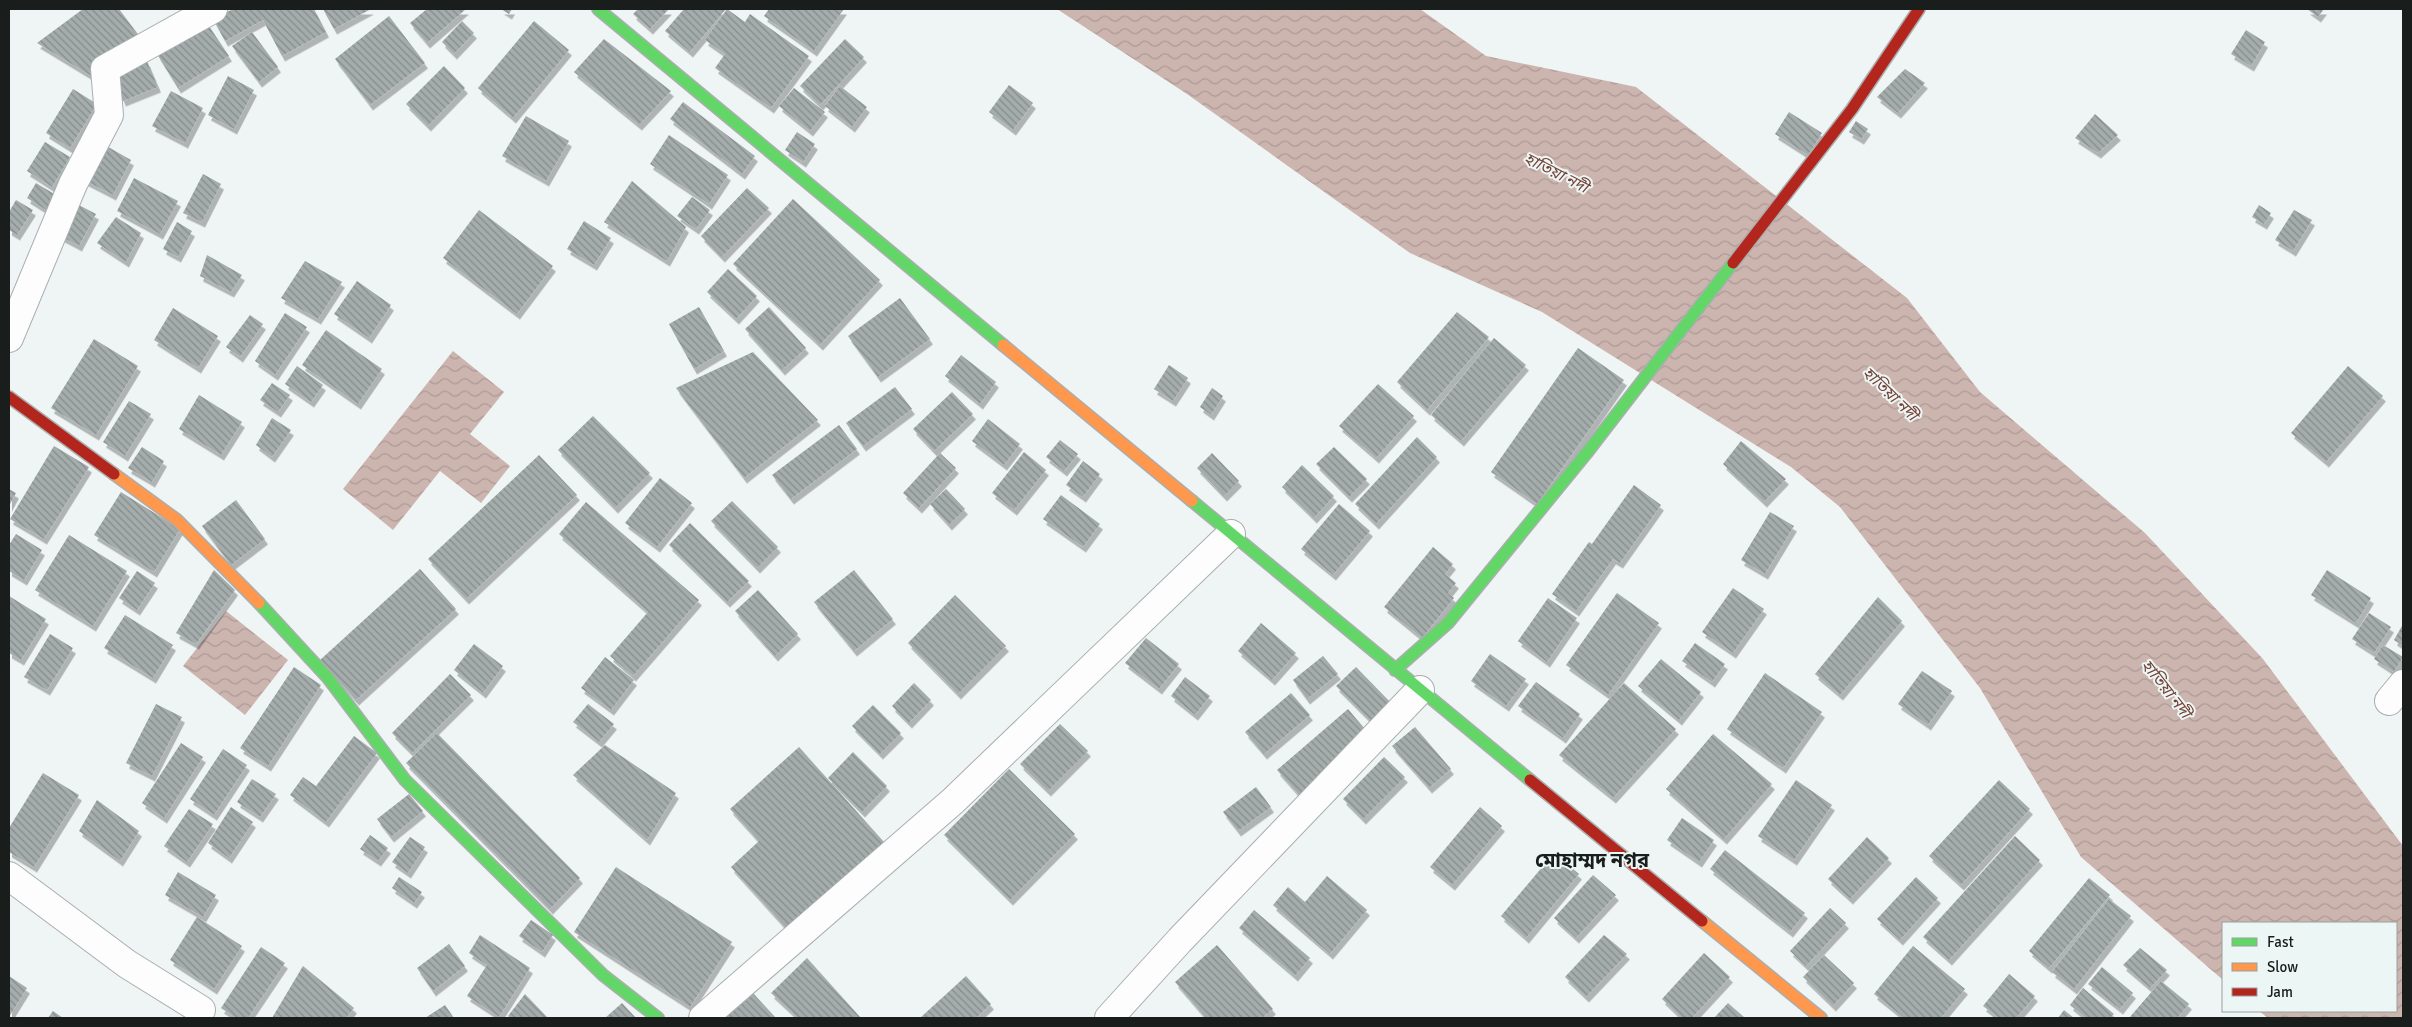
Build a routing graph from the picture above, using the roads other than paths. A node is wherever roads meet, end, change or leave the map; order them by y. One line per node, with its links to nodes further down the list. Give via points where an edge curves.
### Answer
1 (213, 9): 4 (street, via 105,69 109,115 73,184)
2 (598, 9): 6 (street)
3 (1919, 9): 7 (street, via 1852,109 1589,450 1448,623)
4 (9, 338)
5 (9, 397): 11 (street, via 177,520 328,678 405,780 603,975)
6 (1231, 534): 7 (street); 12 (street, via 953,801)
7 (1395, 670): 8 (street)
8 (1420, 690): 13 (street); 14 (street)
9 (9, 876): 10 (street, via 127,964)
10 (201, 1010)
11 (658, 1018)
12 (703, 1018)
13 (1109, 1018)
14 (1821, 1018)

